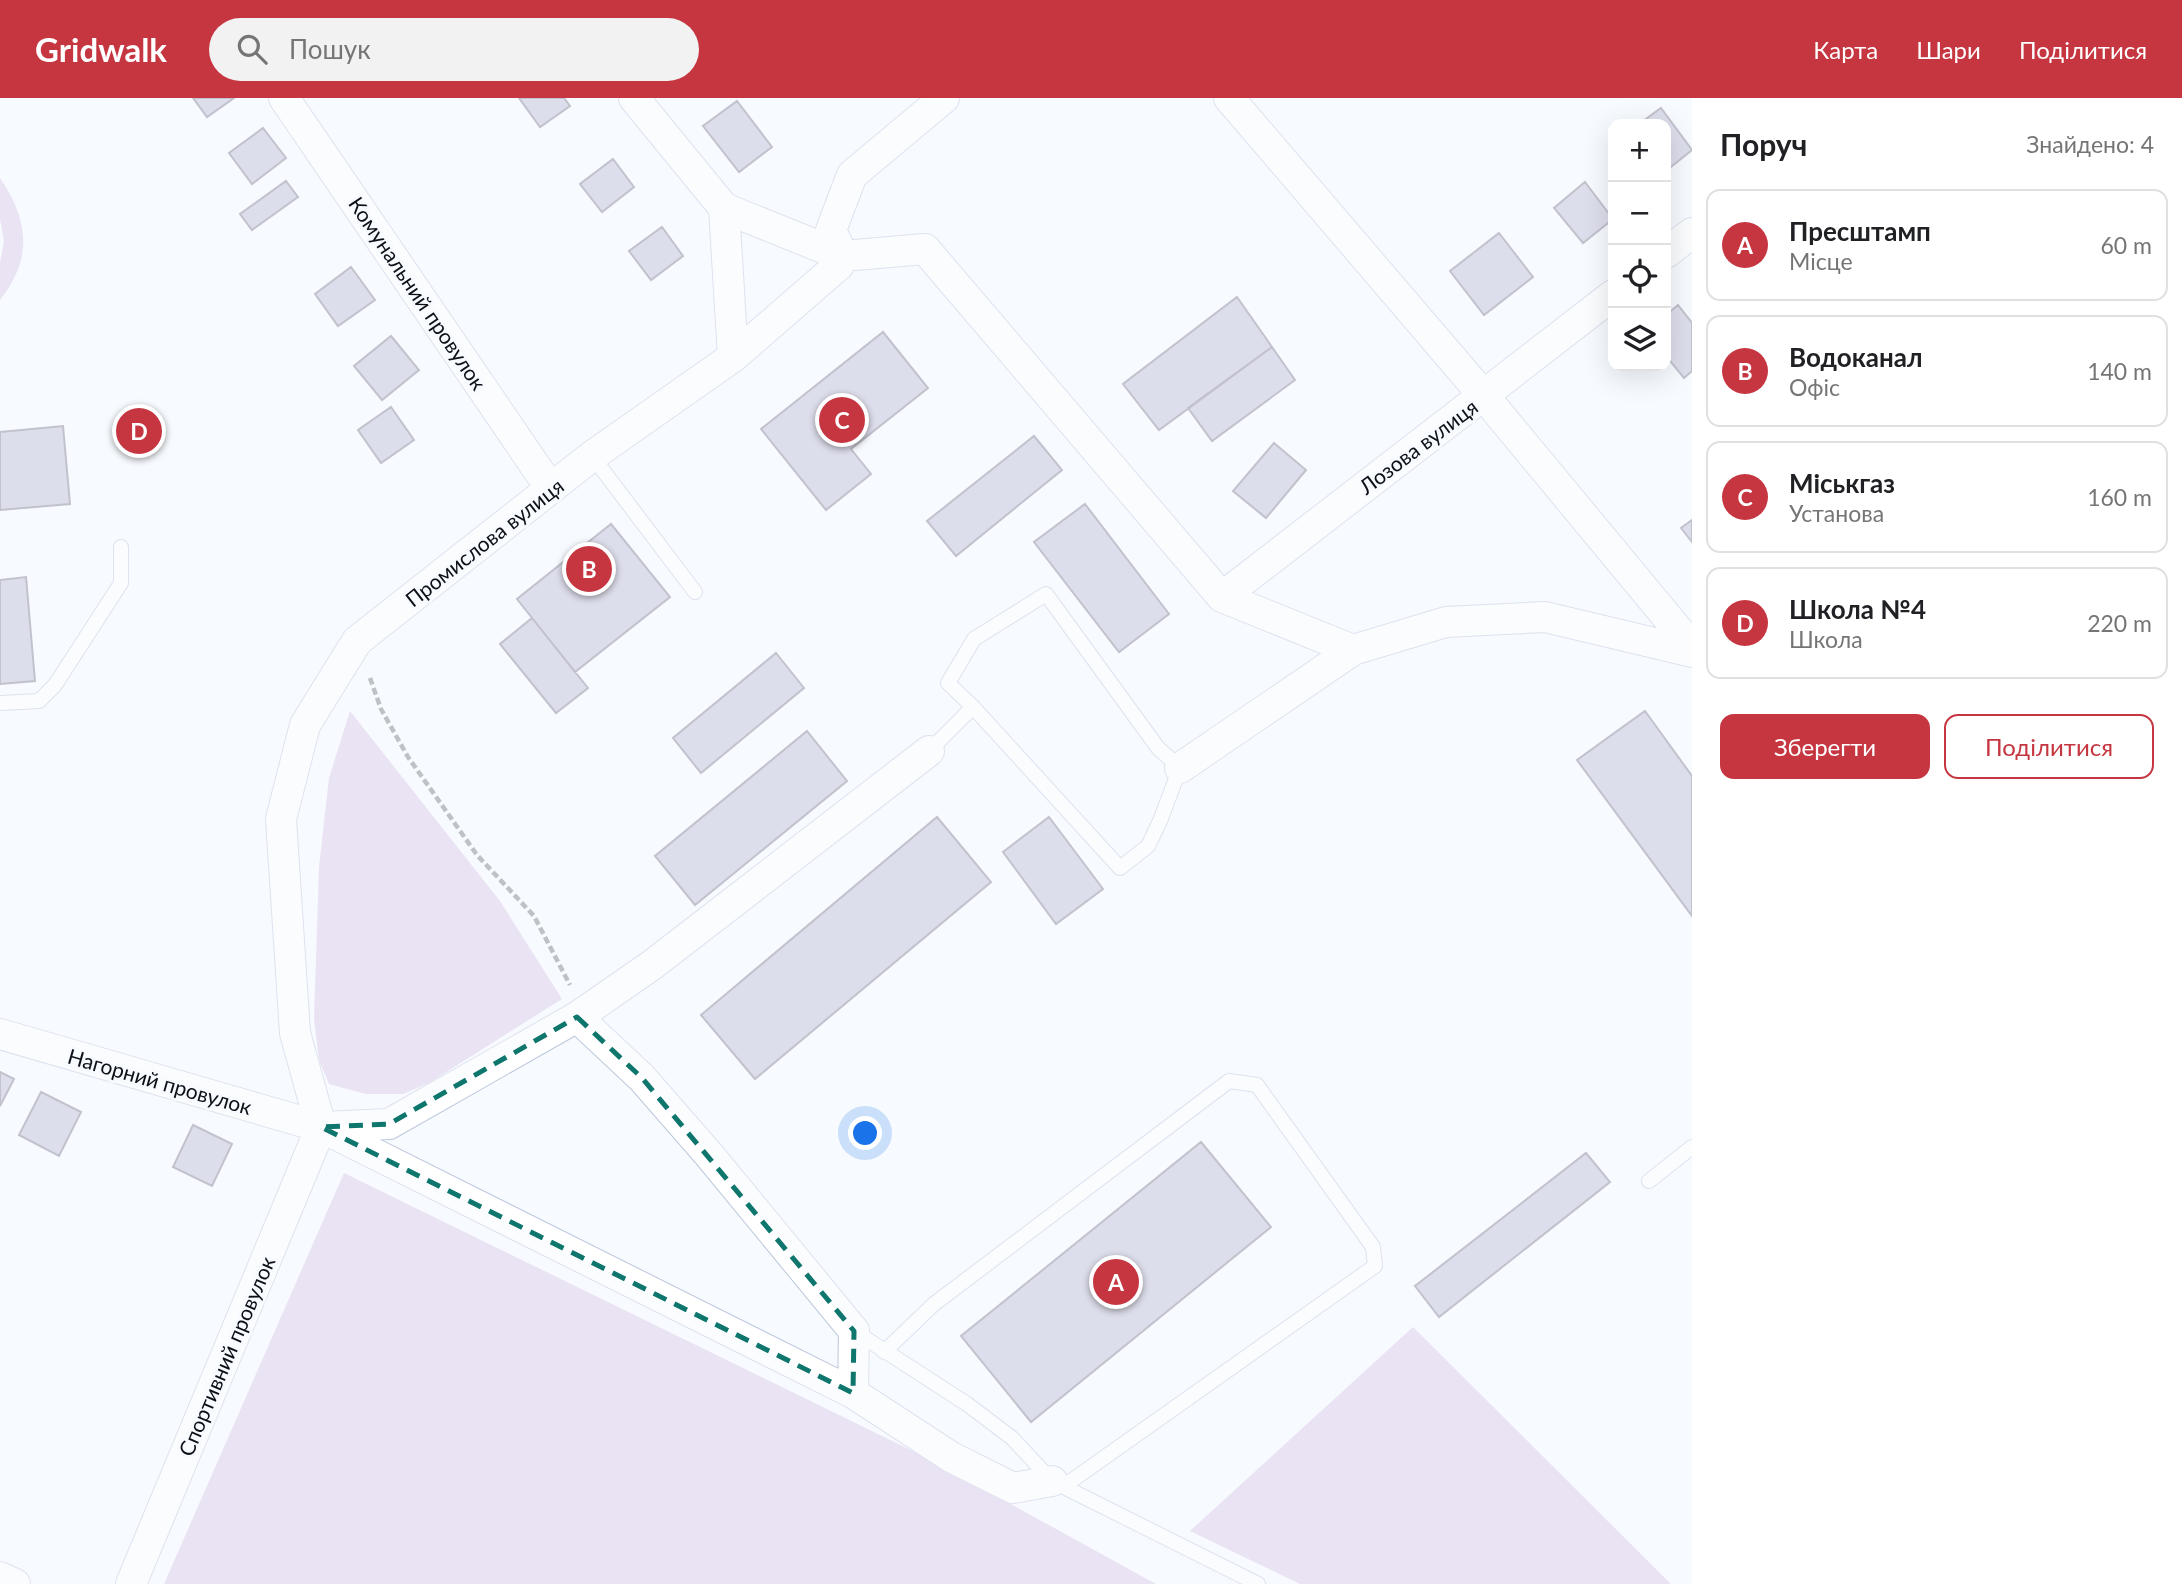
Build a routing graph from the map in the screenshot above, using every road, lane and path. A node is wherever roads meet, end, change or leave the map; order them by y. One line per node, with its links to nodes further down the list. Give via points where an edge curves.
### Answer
1 (285, 98): 13 (street, Комунальний провулок)
2 (634, 98): 5 (street)
3 (944, 98): 8 (street, via 852,175 831,230)
4 (1228, 98): 11 (street)
5 (724, 208): 8 (street); 10 (street)
6 (1692, 233): 7 (street)
7 (1671, 249)
8 (844, 256): 10 (street, Промислова вулиця); 16 (street, via 925,249)
9 (1608, 299): 11 (street, Лозова вулиця)
10 (733, 357): 12 (street, Промислова вулиця)
11 (1484, 396): 16 (street, Лозова вулиця); 19 (street)
12 (592, 456): 13 (street, Промислова вулиця); 15 (lane)
13 (551, 489): 17 (street, Промислова вулиця)
14 (121, 547): 20 (lane, via 121,583 55,685 39,701)
15 (695, 592)
16 (1222, 597): 18 (street)
17 (357, 641): 24 (path, via 381,709 408,757 477,855 534,916 573,990); 26 (street, Промислова вулиця, via 305,725 281,819 295,1033)
18 (1353, 650): 19 (street, via 1446,622 1545,617); 23 (street)
19 (1692, 650)
20 (0, 703)
21 (973, 707): 22 (lane); 23 (lane, via 1120,867 1148,846); 23 (lane, via 948,683 974,639 1046,594 1158,748)
22 (929, 751): 24 (street, via 663,957)
23 (1180, 768)
24 (578, 1017): 26 (street, via 389,1124); 29 (street, via 642,1078)
25 (0, 1034): 26 (street, Нагорний провулок)
26 (321, 1127): 31 (street); 35 (street, Спортивний провулок)
27 (1692, 1147): 28 (lane)
28 (1649, 1181)
29 (854, 1331): 30 (lane); 31 (street)
30 (884, 1352): 32 (lane, via 967,1404 1012,1438); 32 (lane, via 934,1304 1229,1081 1257,1086 1373,1247 1375,1266)
31 (853, 1392): 32 (street, via 951,1457 1013,1488)
32 (1058, 1483): 36 (lane)
33 (0, 1577): 34 (street)
34 (15, 1584)
35 (131, 1584)
36 (1258, 1584)

